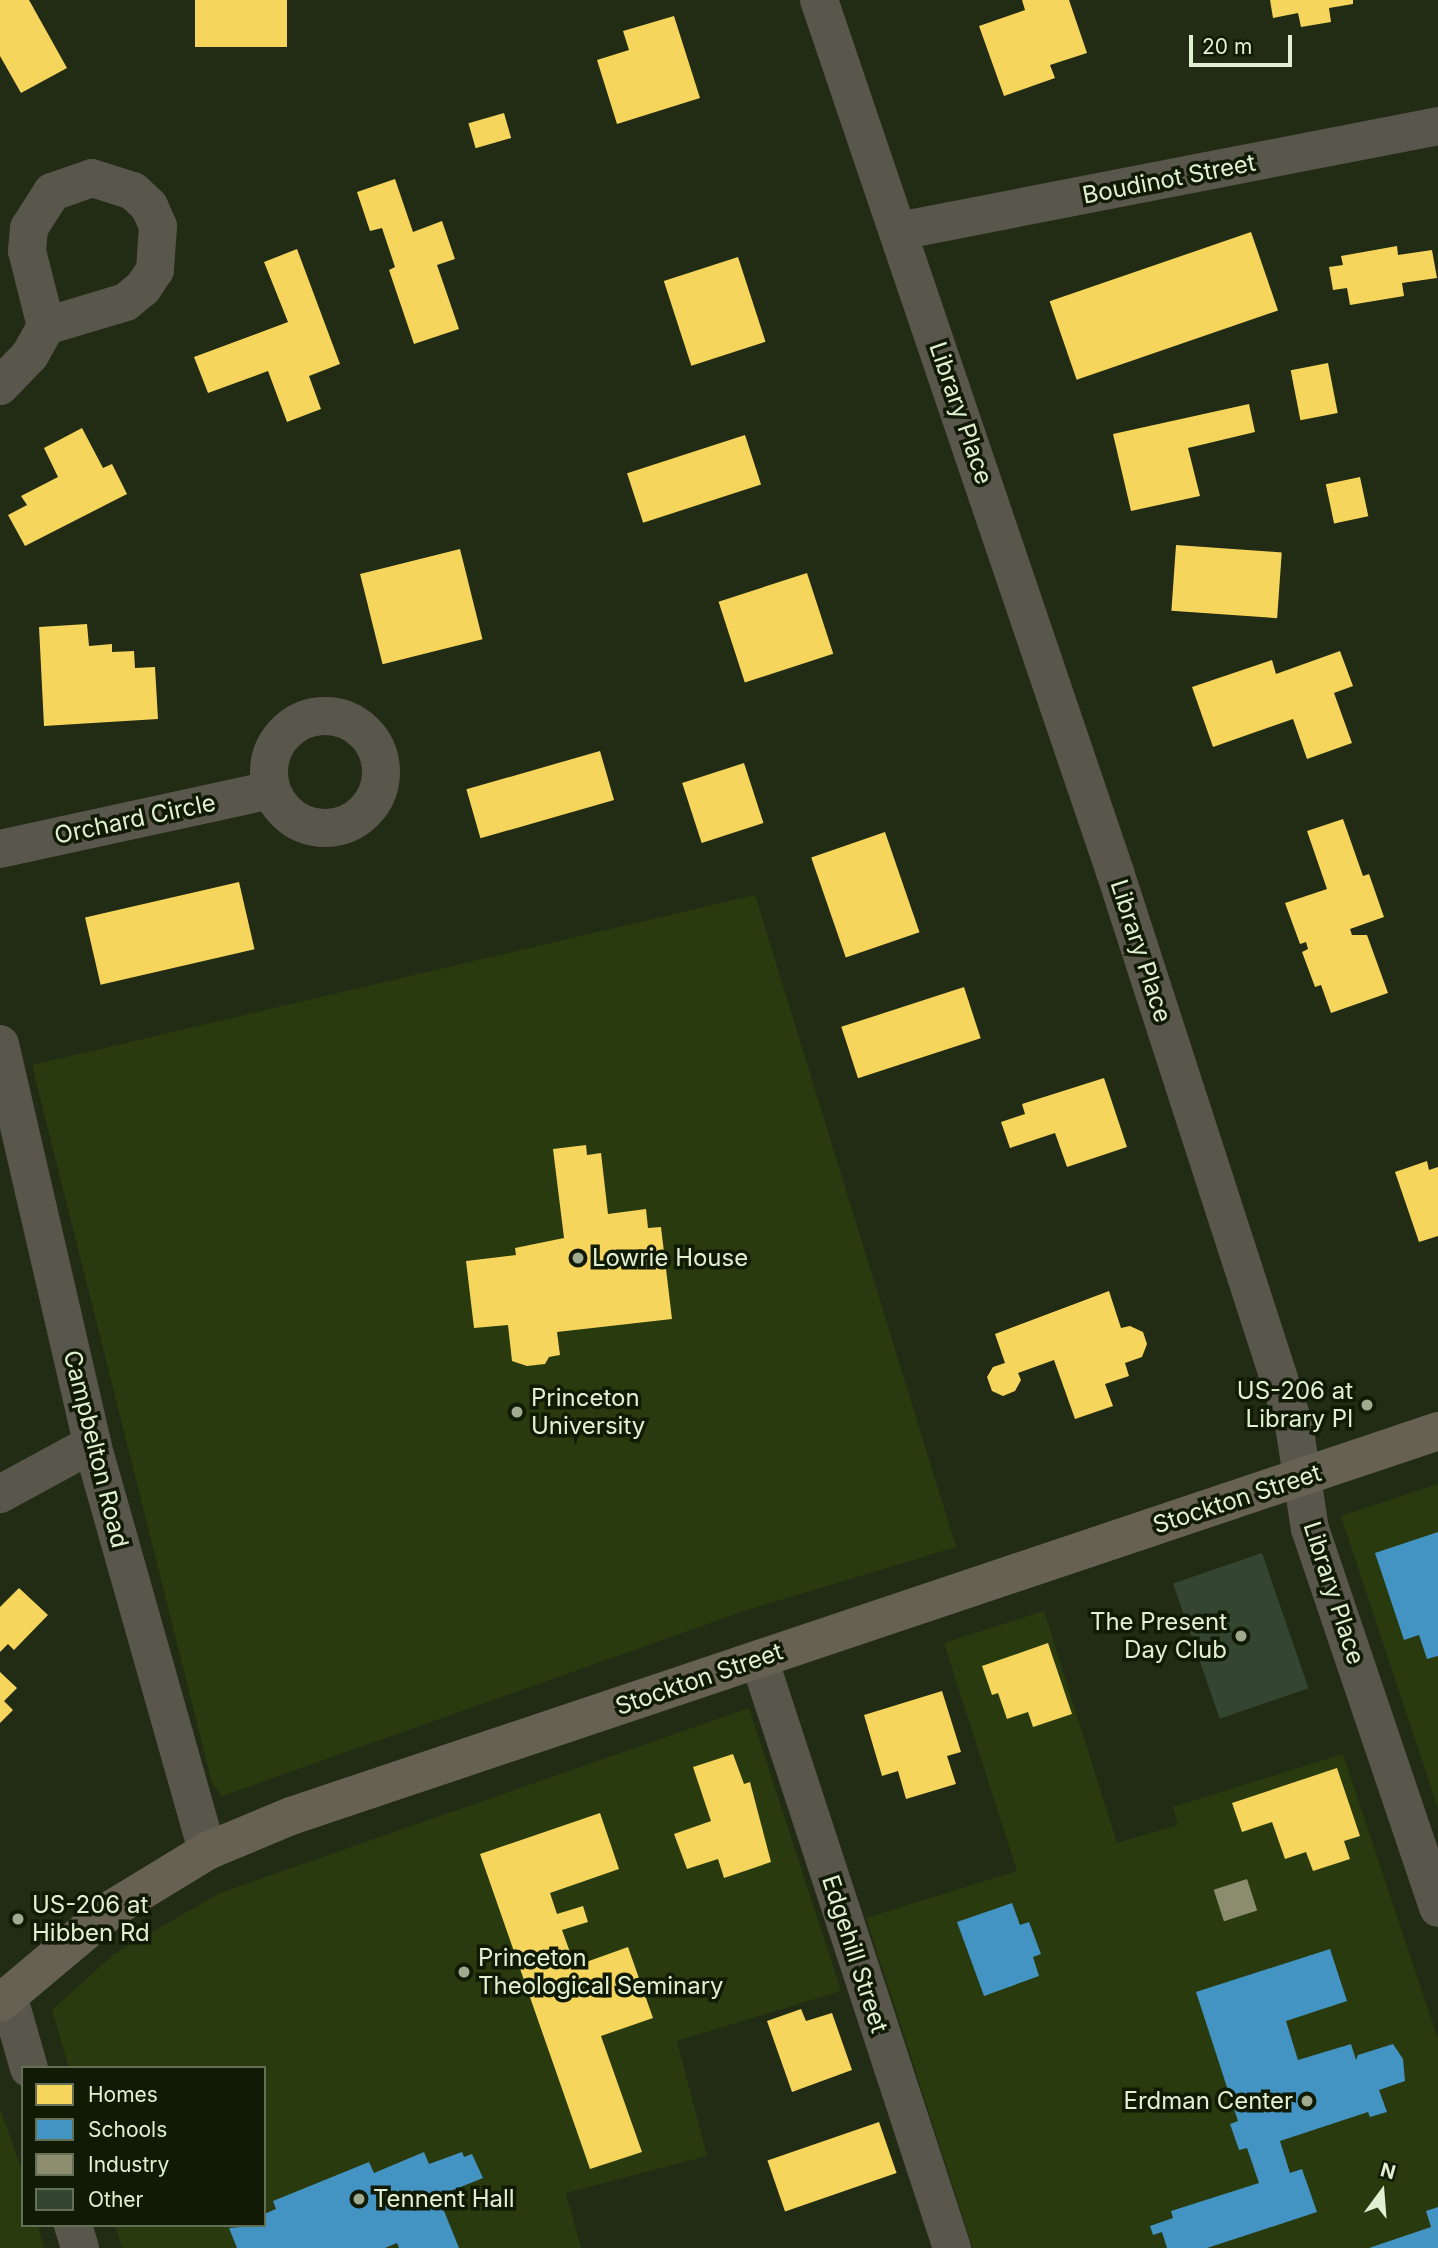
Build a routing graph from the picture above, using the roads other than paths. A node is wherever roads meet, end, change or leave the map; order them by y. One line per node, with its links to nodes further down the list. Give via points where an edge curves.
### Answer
1 (819, 0): 3 (street, Library Place)
2 (1438, 127): 3 (street, Boudinot Street)
3 (899, 232): 11 (street, Library Place, via 1123,897 1294,1425)
4 (46, 326): 5 (street, via 30,355)
5 (0, 386)
6 (271, 790): 7 (street, Orchard Circle)
7 (0, 849)
8 (0, 1044): 10 (street, Campbelton Road)
9 (1438, 1431): 11 (highway, Stockton Street)
10 (92, 1444): 12 (street); 14 (street, Campbelton Road)
11 (1303, 1478): 13 (highway, Stockton Street); 15 (street, Library Place, via 1310,1529)
12 (0, 1494)
13 (759, 1659): 14 (highway, Stockton Street, via 291,1816); 20 (street, Edgehill Street)
14 (207, 1851): 16 (highway, Stockton Street, via 112,1909)
15 (1438, 1908)
16 (4, 1999): 17 (street)
17 (28, 2066)
18 (74, 2227): 19 (street)
19 (80, 2248)
20 (952, 2248)

